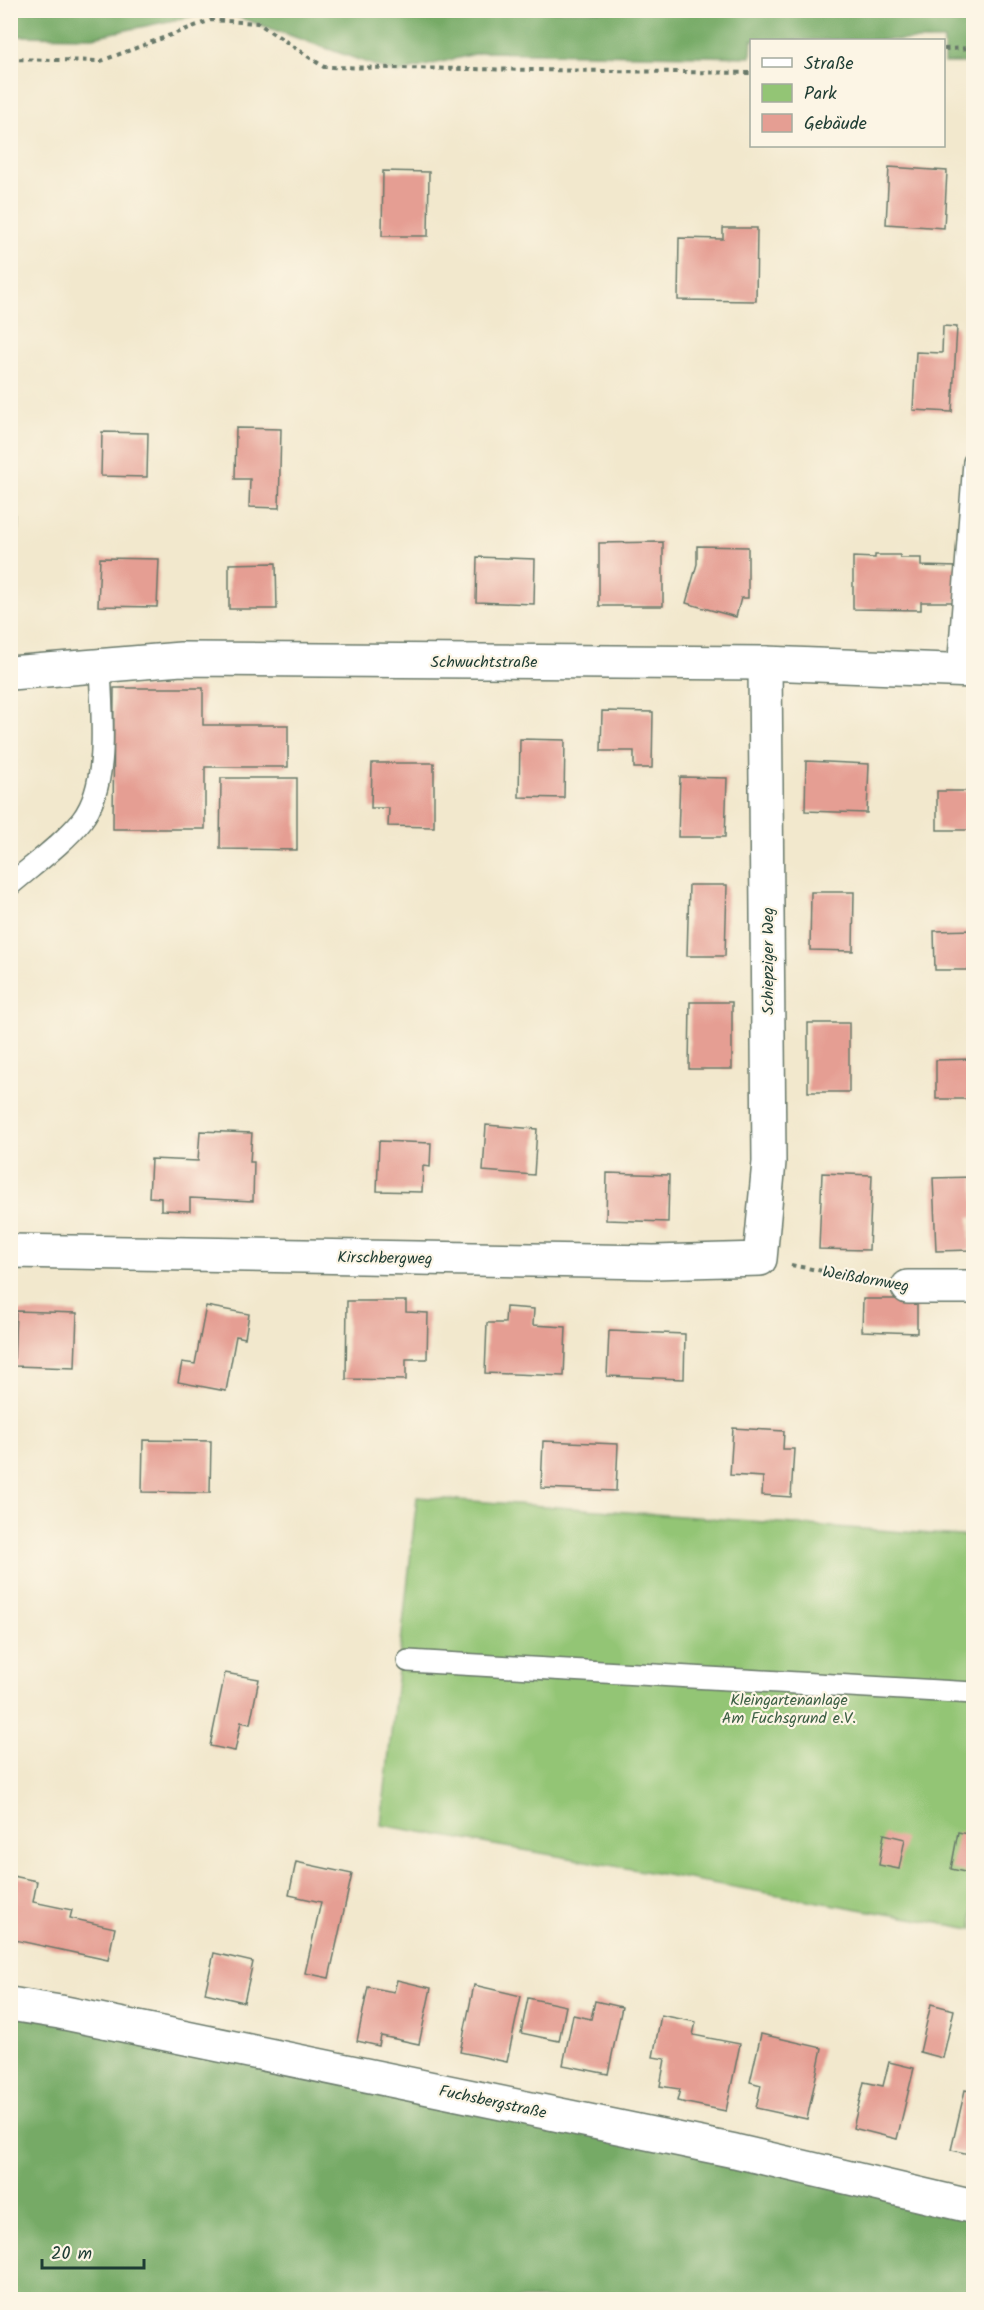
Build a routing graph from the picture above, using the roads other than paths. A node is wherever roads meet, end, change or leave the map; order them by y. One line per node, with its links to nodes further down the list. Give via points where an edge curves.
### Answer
1 (974, 462): 4 (lane, Schwuchtstraße)
2 (765, 663): 3 (street, Schwuchtstraße, via 181,659); 4 (street, Schwuchtstraße); 8 (street, Schiepziger Weg, via 769,1162)
3 (100, 666): 5 (street, Schwuchtstraße); 6 (lane, via 101,765 95,795 83,819)
4 (966, 671)
5 (10, 673)
6 (10, 885)
7 (10, 1251): 8 (street, Kirschbergweg, via 654,1262)
8 (760, 1259)
9 (908, 1287): 10 (street, Weißdornweg)
10 (974, 1287)
11 (408, 1662): 12 (lane)
12 (974, 1693)
13 (10, 2004): 14 (street, Fuchsbergstraße, via 735,2151)
14 (974, 2207)

